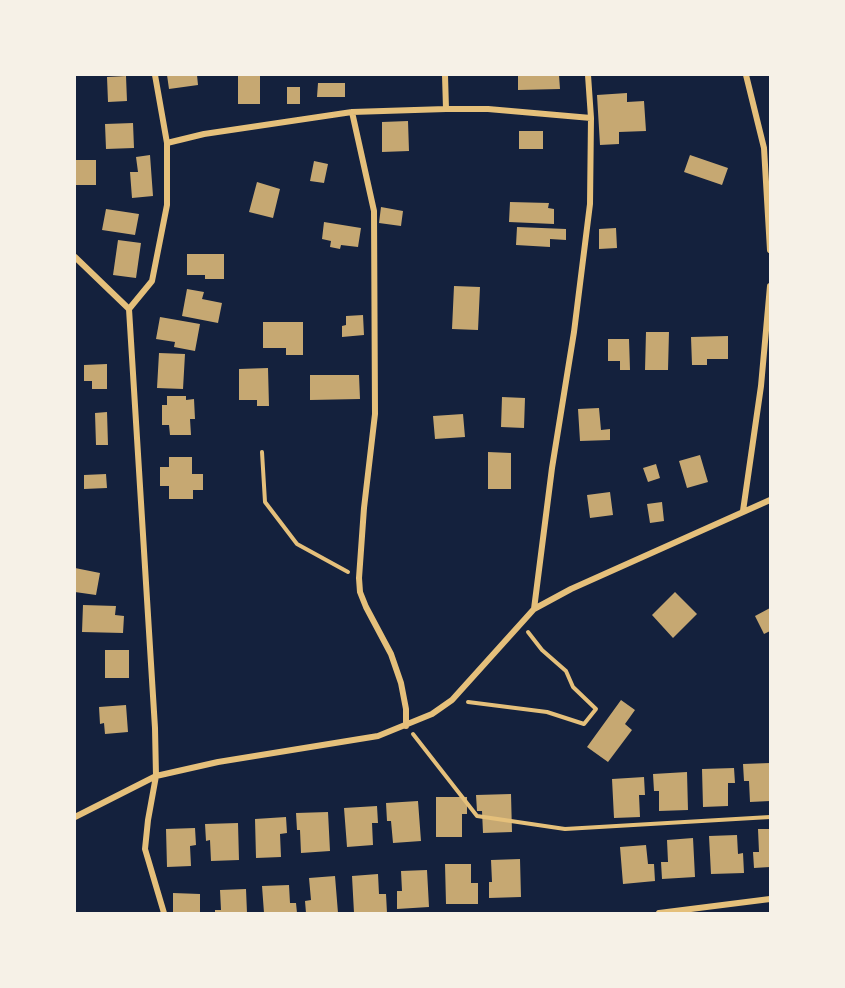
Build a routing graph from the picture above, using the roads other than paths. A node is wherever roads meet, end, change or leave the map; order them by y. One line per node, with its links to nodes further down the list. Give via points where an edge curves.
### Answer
1 (155, 75): 8 (street)
2 (445, 75): 5 (street)
3 (588, 75): 7 (street)
4 (746, 75): 9 (street)
5 (446, 109): 6 (street); 7 (street)
6 (352, 112): 8 (street); 17 (street, via 374,222 375,414 364,508 360,592 401,683)
7 (591, 118): 16 (street, via 589,215)
8 (167, 142): 13 (street, via 167,205 152,281)
9 (767, 148): 10 (street)
10 (770, 250)
11 (75, 257): 13 (street)
12 (770, 286): 15 (street)
13 (129, 309): 18 (street)
14 (770, 500): 15 (street)
15 (743, 511): 16 (street)
16 (534, 609): 17 (street, via 452,700)
17 (406, 726): 18 (street, via 378,736)
18 (156, 776): 19 (street); 21 (street, via 145,849)
19 (75, 817)
20 (770, 899): 22 (street)
21 (164, 913)
22 (659, 913)

